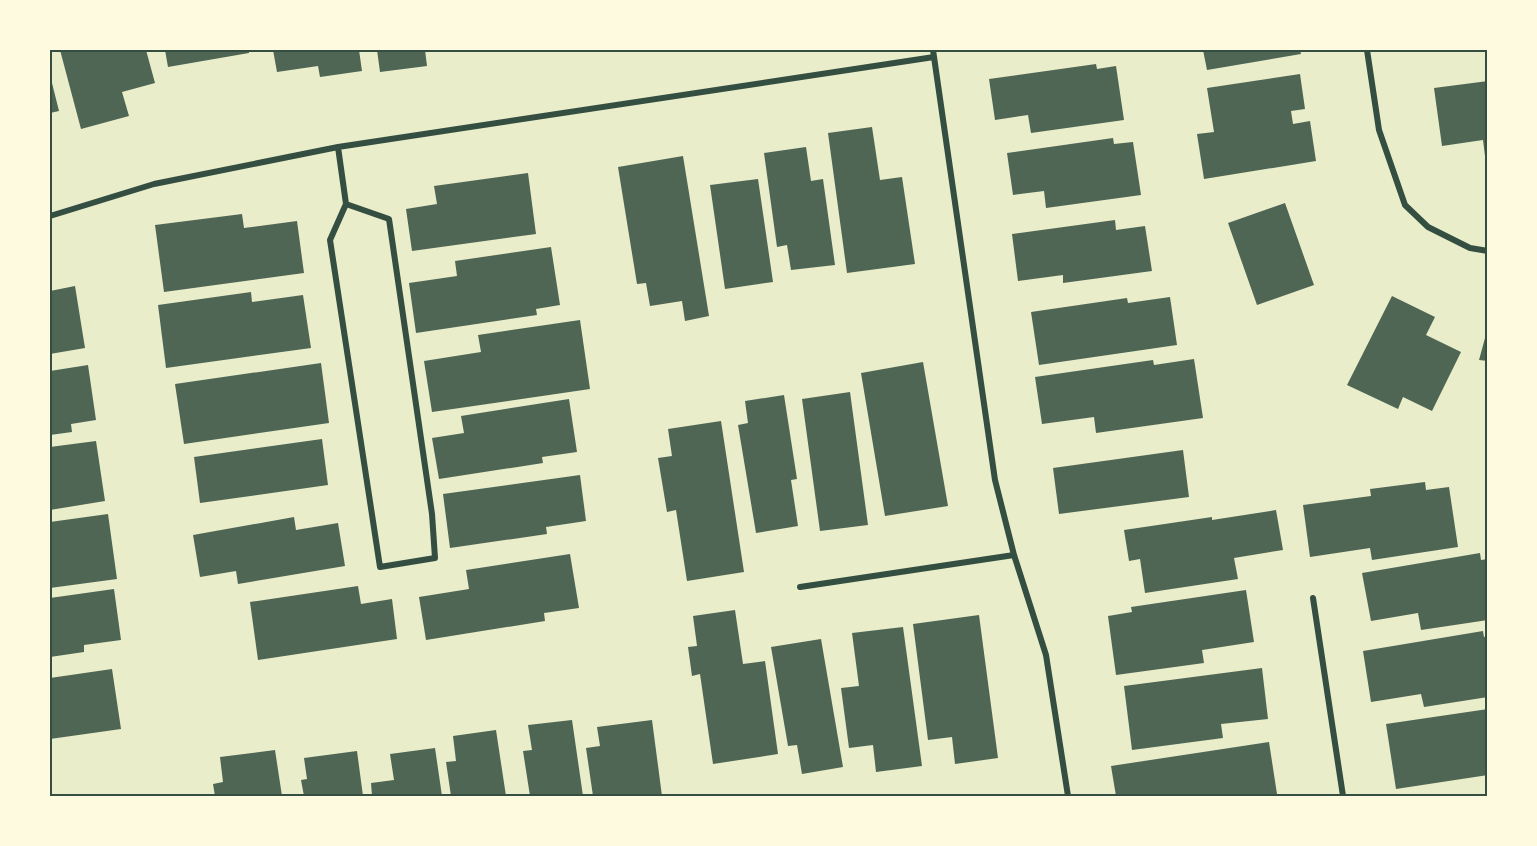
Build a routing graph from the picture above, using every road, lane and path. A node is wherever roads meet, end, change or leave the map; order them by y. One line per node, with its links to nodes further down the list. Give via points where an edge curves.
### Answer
1 (1367, 50): 6 (street, via 1379,130 1405,205 1428,227 1470,248)
2 (934, 53): 3 (street); 7 (street, via 995,480)
3 (338, 147): 4 (street); 5 (street, via 154,184)
4 (346, 204): 4 (street, via 330,240 380,567 435,558 389,219)
5 (50, 216)
6 (1488, 251)
7 (1014, 555): 8 (street); 10 (street, via 1046,655)
8 (800, 587)
9 (1314, 598): 11 (street)
10 (1068, 796)
11 (1343, 796)

